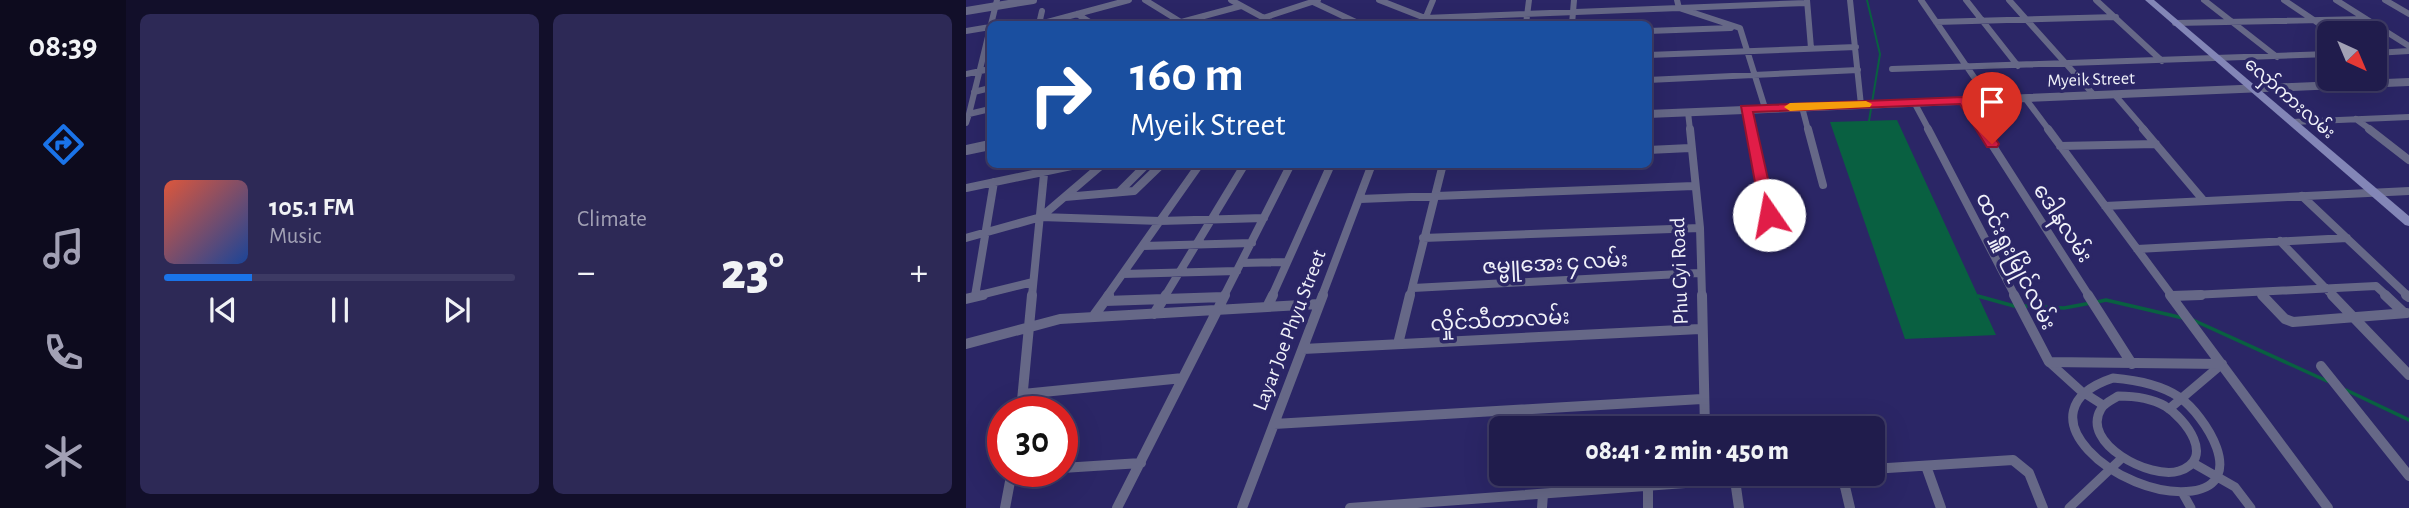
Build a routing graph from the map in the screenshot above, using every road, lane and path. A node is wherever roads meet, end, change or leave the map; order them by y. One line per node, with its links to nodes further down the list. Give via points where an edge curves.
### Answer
1 (1034, 0): 22 (street)
2 (1129, 0): 29 (street)
3 (1145, 0): 41 (street)
4 (1231, 0): 23 (street)
5 (1379, 0): 45 (street)
6 (1433, 0): 45 (street)
7 (1529, 0): 28 (street)
8 (1574, 0): 27 (street)
9 (1677, 0): 24 (street)
10 (1850, 0): 59 (street)
11 (1921, 0): 51 (street)
12 (1966, 0): 49 (street)
13 (2009, 0): 35 (street)
14 (2096, 0): 32 (street)
15 (2149, 0): 52 (main road, လှော်ကားလမ်း)
16 (2204, 0): 50 (street)
17 (2284, 0): 36 (street)
18 (2336, 0): 34 (street)
19 (2385, 0): 30 (street)
20 (1313, 1): 33 (street); 44 (street)
21 (1807, 1): 24 (street); 60 (street)
22 (996, 3): 25 (street); 37 (street)
23 (1241, 6): 33 (street); 42 (street)
24 (1679, 8): 27 (street); 55 (street)
25 (966, 11)
26 (1042, 11): 38 (street)
27 (1573, 12): 28 (street); 48 (street)
28 (1528, 13): 31 (street); 47 (street)
29 (1077, 14): 39 (street); 40 (street)
30 (2409, 14)
31 (1479, 15): 45 (street); 46 (street)
32 (2116, 17): 35 (street); 68 (street)
33 (1263, 18): 43 (street)
34 (2365, 19): 36 (street); 61 (street)
35 (2027, 20): 49 (street); 69 (street)
36 (2313, 20): 50 (street); 53 (street)
37 (992, 21)
38 (1040, 21)
39 (1050, 21)
40 (1088, 21)
41 (1181, 21)
42 (1191, 21)
43 (1269, 21)
44 (1354, 21)
45 (1424, 21)
46 (1478, 21)
47 (1527, 21)
48 (1572, 21)
49 (1983, 21): 51 (street); 70 (street)
50 (2231, 21): 52 (street); 66 (street)
51 (1936, 22): 71 (street)
52 (2175, 23): 67 (main road, လှော်ကားလမ်း)
53 (2317, 23)
54 (987, 28): 56 (street)
55 (1740, 28): 57 (street); 62 (street)
56 (966, 31)
57 (1652, 31)
58 (987, 39): 75 (street)
59 (1856, 47): 60 (street); 74 (street)
60 (1811, 48): 62 (street)
61 (2409, 49): 63 (street)
62 (1746, 51): 64 (street); 77 (street)
63 (2387, 52)
64 (1652, 55)
65 (2317, 55): 66 (street)
66 (2277, 57): 67 (street)
67 (2218, 59): 68 (street); 80 (main road, လှော်ကားလမ်း)
68 (2162, 61): 69 (street)
69 (2066, 64): 70 (street); 84 (street)
70 (2018, 66): 71 (street)
71 (1968, 68): 72 (street); 86 (street)
72 (1892, 69)
73 (987, 70): 75 (street)
74 (1858, 70): 77 (street); 89 (street)
75 (979, 71): 76 (street); 82 (street)
76 (966, 74)
77 (1754, 75): 78 (street); 91 (street)
78 (1652, 80)
79 (2409, 82): 80 (street, Myeik Street)
80 (2253, 88): 83 (street, Myeik Street); 99 (main road, လှော်ကားလမ်း)
81 (987, 89): 82 (street)
82 (974, 92): 95 (street)
83 (2114, 94): 84 (street, Myeik Street); 102 (street)
84 (2094, 95): 85 (street, Myeik Street)
85 (2025, 98): 86 (street, Myeik Street); 103 (street)
86 (1989, 99): 87 (street, Myeik Street)
87 (1964, 100): 88 (street, Myeik Street); 178 (street, ဒေါနလမ်း)
88 (1914, 102): 89 (street, Myeik Street); 177 (street, ထင်းရှူးမြိုင်လမ်း)
89 (1861, 105): 90 (street, Myeik Street)
90 (1802, 107): 91 (street, Myeik Street); 122 (street)
91 (1765, 108): 92 (street, Myeik Street)
92 (1746, 109): 94 (street, Myeik Street); 134 (street)
93 (987, 110): 95 (street)
94 (1688, 112): 96 (street, Myeik Street); 105 (street, Phu Gyi Road)
95 (969, 114): 100 (street)
96 (1652, 114)
97 (2409, 117): 98 (street)
98 (2356, 119): 99 (street); 107 (street)
99 (2292, 122): 127 (main road, လှော်ကားလမ်း)
100 (966, 124)
101 (987, 143): 104 (street)
102 (2156, 144): 103 (street); 132 (street)
103 (2060, 146): 133 (street)
104 (966, 148)
105 (1690, 148): 106 (street); 123 (street, Phu Gyi Road)
106 (1652, 150)
107 (2399, 152): 108 (street); 109 (street)
108 (2409, 152)
109 (2409, 160)
110 (1042, 168): 121 (street)
111 (1045, 168): 135 (street)
112 (1098, 168): 130 (street)
113 (1143, 168): 125 (street)
114 (1158, 168): 125 (street, via 1139,189)
115 (1197, 168): 138 (street)
116 (1243, 168): 137 (street)
117 (1290, 168): 136 (street)
118 (1328, 168): 150 (street)
119 (1371, 168): 131 (street, Layar Joe Phyu Street)
120 (1442, 168): 128 (street)
121 (994, 182): 124 (street); 141 (street)
122 (1823, 185)
123 (1694, 186): 128 (street); 140 (street, Phu Gyi Road)
124 (966, 188)
125 (1119, 191): 130 (street)
126 (2409, 191): 127 (street)
127 (2374, 192): 129 (street); 139 (main road, လှော်ကားလမ်း)
128 (1436, 196): 131 (street); 143 (street)
129 (2302, 196): 132 (street); 144 (street)
130 (1065, 197): 135 (street)
131 (1360, 200): 165 (street, Layar Joe Phyu Street)
132 (2204, 201): 133 (street)
133 (2105, 206): 149 (street)
134 (1769, 215)
135 (1041, 217): 138 (street); 141 (street); 155 (street)
136 (1264, 218): 137 (street); 146 (street)
137 (1212, 219): 138 (street); 147 (street)
138 (1160, 222): 148 (street)
139 (2409, 222)
140 (1700, 228): 143 (street); 154 (street, Phu Gyi Road)
141 (984, 233): 142 (street); 162 (street)
142 (966, 238)
143 (1423, 238): 156 (street)
144 (2347, 238): 145 (street); 161 (street)
145 (2280, 242): 149 (street); 157 (street)
146 (1252, 243): 147 (street); 151 (street)
147 (1195, 245): 148 (street); 152 (street)
148 (1143, 246): 153 (street)
149 (2137, 250): 159 (street)
150 (1286, 261): 151 (street); 166 (street)
151 (1239, 267): 152 (street); 160 (street)
152 (1178, 272): 153 (street); 164 (street)
153 (1123, 274): 163 (street)
154 (1699, 274): 156 (street, ဇမ္ဗူအေး ၄ လမ်း); 173 (street, Phu Gyi Road)
155 (1033, 282): 162 (street); 172 (street)
156 (1413, 288): 175 (street)
157 (2326, 289): 158 (street); 168 (street, via 2376,286); 171 (street)
158 (2260, 292): 159 (street); 171 (street, via 2293,322)
159 (2172, 296): 179 (street)
160 (1224, 297): 164 (street); 167 (street)
161 (2409, 297)
162 (970, 298)
163 (1105, 300): 164 (street); 170 (street)
164 (1162, 300): 169 (street)
165 (1319, 304): 166 (street); 176 (street, Layar Joe Phyu Street)
166 (1267, 307): 167 (street)
167 (1218, 309): 169 (street); 182 (street)
168 (2407, 313): 171 (street)
169 (1154, 314): 170 (street)
170 (1093, 317): 172 (street)
171 (2353, 317): 181 (street)
172 (1028, 326): 174 (street); 184 (street)
173 (1700, 329): 175 (street, လှိုင်သီတာလမ်း); 186 (street, Phu Gyi Road)
174 (966, 344)
175 (1398, 344): 176 (street, လှိုင်သီတာလမ်း)
176 (1303, 349): 190 (street, Layar Joe Phyu Street)
177 (2049, 362): 178 (street); 183 (street)
178 (2132, 364): 179 (street)
179 (2222, 364): 185 (street); 221 (street)
180 (2321, 366): 198 (street)
181 (2409, 375)
182 (1183, 379): 184 (street); 192 (street)
183 (2081, 391): 185 (street, via 2113,378 2158,386); 187 (street); 197 (street, via 2073,411 2079,437)
184 (1023, 394)
185 (2180, 398): 188 (street); 199 (street, via 2211,428 2220,446 2221,463)
186 (1702, 399): 189 (street, Phu Gyi Road); 190 (street)
187 (2103, 405): 188 (street, via 2132,396); 191 (street, via 2097,421 2100,433)
188 (2169, 409): 193 (street, via 2195,437 2198,450)
189 (1704, 416)
190 (1274, 424): 209 (street, Layar Joe Phyu Street)
191 (2122, 458): 193 (street, via 2156,473 2173,473); 197 (street)
192 (1141, 463): 195 (street); 208 (street)
193 (2193, 463): 199 (street)
194 (1926, 466): 196 (street); 216 (street); 217 (street, via 2013,460 2029,473)
195 (1078, 467)
196 (1885, 468)
197 (2112, 471): 204 (street, via 2134,484); 218 (street)
198 (2409, 476)
199 (2215, 477): 204 (street); 220 (street, via 2235,488)
200 (1648, 486): 205 (street); 213 (street)
201 (1736, 486): 214 (street)
202 (1845, 486): 215 (street)
203 (1009, 487): 207 (street)
204 (2182, 492): 219 (street)
205 (1543, 494): 206 (street); 212 (street)
206 (1448, 504): 211 (street)
207 (1005, 508)
208 (1117, 508)
209 (1242, 508)
210 (1350, 508): 211 (street)
211 (1358, 508)
212 (1542, 508)
213 (1648, 508)
214 (1739, 508)
215 (1850, 508)
216 (1941, 508)
217 (2043, 508)
218 (2069, 508)
219 (2191, 508)
220 (2251, 508)
221 (2328, 508)

